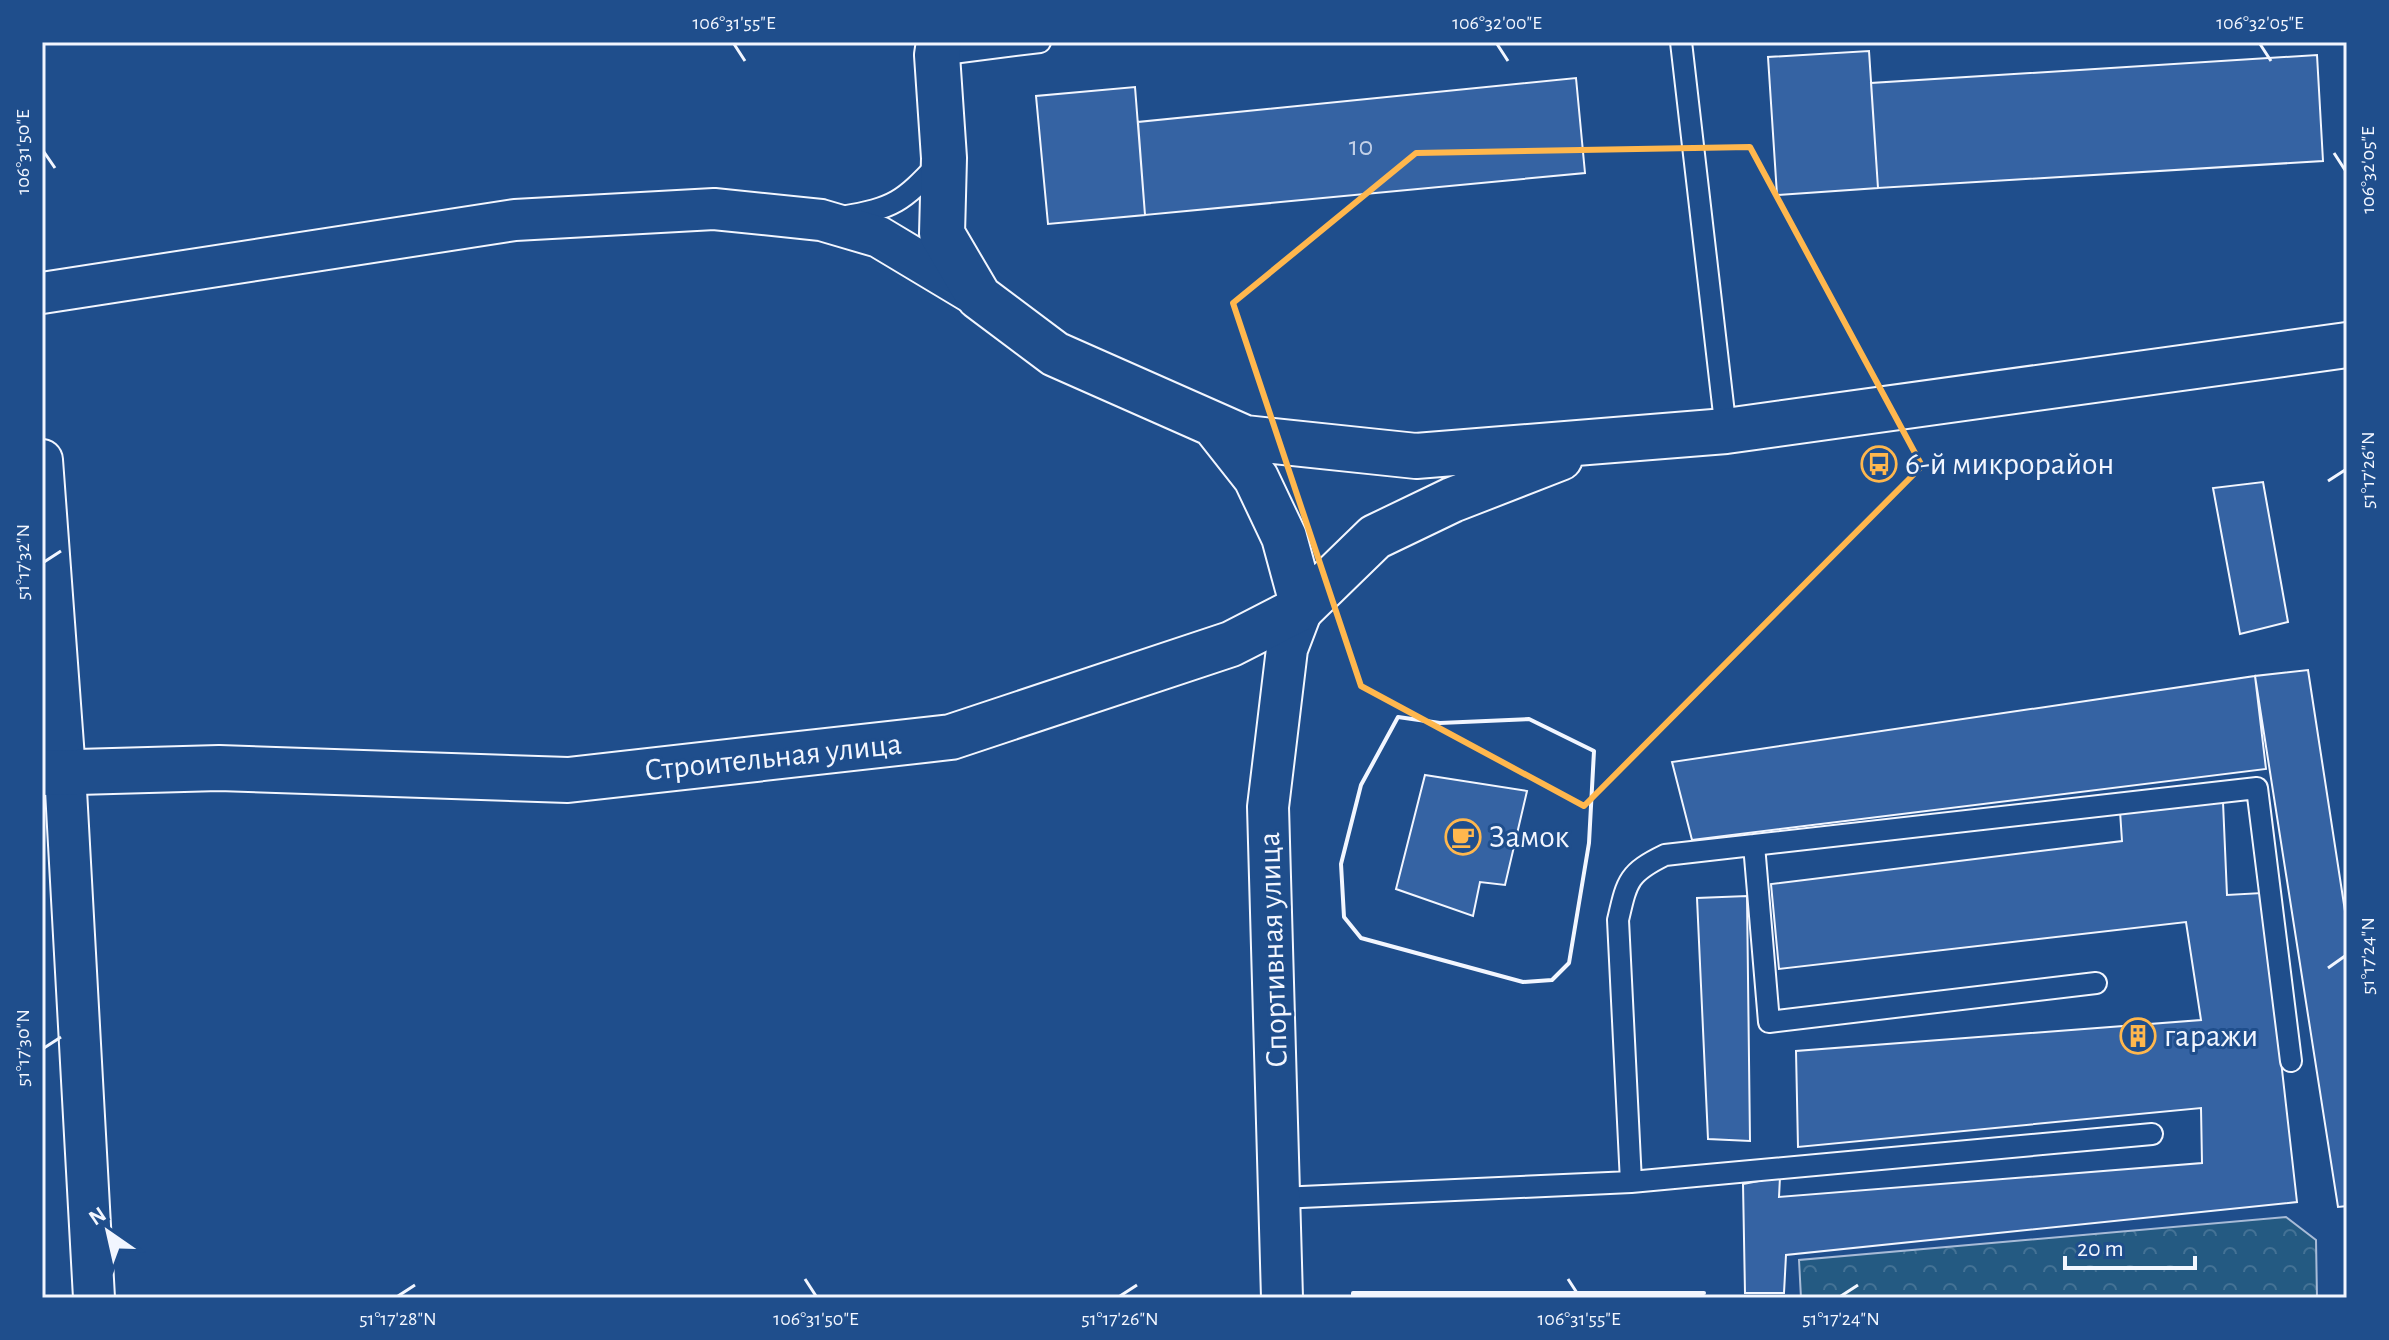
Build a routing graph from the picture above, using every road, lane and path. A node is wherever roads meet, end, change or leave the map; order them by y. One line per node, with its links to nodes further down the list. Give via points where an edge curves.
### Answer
1 (1040, 42): 3 (lane)
2 (1681, 42): 10 (lane)
3 (938, 48): 4 (street)
4 (944, 158): 5 (lane, via 907,197 877,211); 7 (street, via 942,234)
5 (821, 220): 6 (street, via 714,209 515,220); 7 (street, via 879,237)
6 (42, 293)
7 (979, 297): 9 (street, via 1055,354)
8 (2347, 345): 10 (street)
9 (1215, 426): 11 (street, via 1245,438 1416,456); 13 (street, via 1256,478 1284,537)
10 (1726, 431): 11 (street)
11 (1602, 441): 13 (street, Строительная улица, via 1452,500 1375,537)
12 (42, 460): 14 (street)
13 (1303, 607): 14 (street, Строительная улица, via 1231,644 951,737 568,780 219,768); 20 (street, Спортивная улица, via 1287,649 1268,807)
14 (54, 772): 21 (street)
15 (1754, 845): 16 (lane, via 1769,1022); 17 (lane, via 2257,788); 19 (lane, via 1665,855 1639,868 1625,890 1618,920)
16 (2096, 983)
17 (2291, 1061)
18 (2152, 1134): 19 (lane)
19 (1631, 1182): 20 (lane)
20 (1280, 1198): 22 (street, Спортивная улица)
21 (94, 1298)
22 (1282, 1298)

